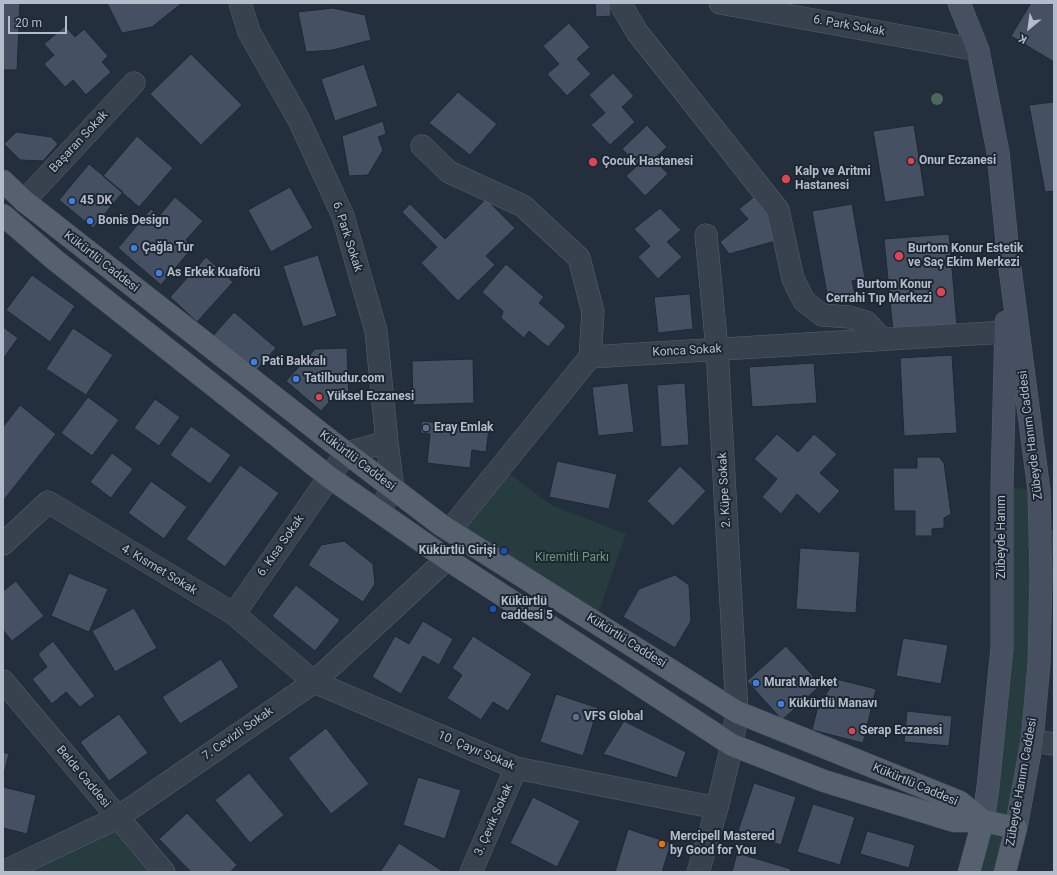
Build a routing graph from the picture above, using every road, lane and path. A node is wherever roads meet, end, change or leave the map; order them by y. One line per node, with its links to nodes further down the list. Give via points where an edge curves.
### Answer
1 (240, 3): 17 (street, 6. Park Sokak, via 249,32 299,120 343,216 376,332)
2 (620, 3): 14 (street, via 637,32 778,210 793,279 804,301 822,315 849,317 866,322)
3 (720, 3): 5 (street, 6. Park Sokak)
4 (959, 3): 5 (main road, Zübeyde Hanım Caddesi)
5 (978, 50): 12 (main road, Zübeyde Hanım Caddesi, via 998,152)
6 (134, 82): 9 (street, Başaran Sokak)
7 (422, 146): 16 (street, via 449,172 524,206 579,258 593,312)
8 (3, 181): 9 (main road, Kükürtlü Caddesi)
9 (24, 201): 10 (street, Başaran Sokak); 18 (main road, Kükürtlü Caddesi)
10 (5, 221): 19 (main road, Kükürtlü Caddesi)
11 (706, 235): 15 (street, 2. Küpe Sokak)
12 (1008, 253): 13 (main road, Zübeyde Hanım); 24 (main road, Zübeyde Hanım Caddesi)
13 (1006, 332): 14 (street, Konca Sokak); 36 (main road, Zübeyde Hanım, via 1002,486 1002,648)
14 (882, 339): 15 (street, Konca Sokak)
15 (717, 349): 16 (street, Konca Sokak); 29 (street, 2. Küpe Sokak)
16 (590, 357): 22 (street)
17 (386, 442): 18 (street); 20 (street, 6. Park Sokak)
18 (346, 453): 19 (street, 6. Kısa Sokak); 20 (main road, Kükürtlü Caddesi)
19 (329, 477): 21 (main road, Kükürtlü Caddesi); 26 (street, 6. Kısa Sokak)
20 (394, 489): 21 (street); 22 (main road, Kükürtlü Caddesi)
21 (378, 511): 25 (main road, Kükürtlü Caddesi)
22 (450, 530): 29 (main road, Kükürtlü Caddesi)
23 (3, 544): 26 (street, 4. Kısmet Sokak, via 48,502)
24 (1047, 544): 30 (main road, Zübeyde Hanım Caddesi)
25 (447, 559): 28 (street, 7. Cevizli Sokak); 32 (main road, Kükürtlü Caddesi)
26 (234, 614): 28 (street, 4. Kısmet Sokak)
27 (3, 681): 35 (street, Belde Caddesi)
28 (314, 682): 33 (street, 10. Çayır Sokak); 35 (street, 7. Cevizli Sokak)
29 (737, 712): 32 (street, 2. Küpe Sokak); 36 (main road, Kükürtlü Caddesi, via 960,802)
30 (1032, 740): 31 (street); 37 (main road, Zübeyde Hanım Caddesi)
31 (1054, 744)
32 (732, 745): 34 (street, 2. Küpe Sokak); 36 (main road, Kükürtlü Caddesi, via 824,781 946,819)
33 (516, 768): 34 (street, 10. Çayır Sokak); 40 (street, 3. Çevik Sokak)
34 (717, 808): 41 (street, 2. Küpe Sokak)
35 (117, 818): 38 (street, 7. Cevizli Sokak); 39 (street, Belde Caddesi)
36 (983, 821): 37 (main road); 42 (main road)
37 (1016, 828): 43 (main road, Zübeyde Hanım Caddesi)
38 (3, 872)
39 (164, 872)
40 (471, 872)
41 (698, 872)
42 (969, 872)
43 (1005, 872)

